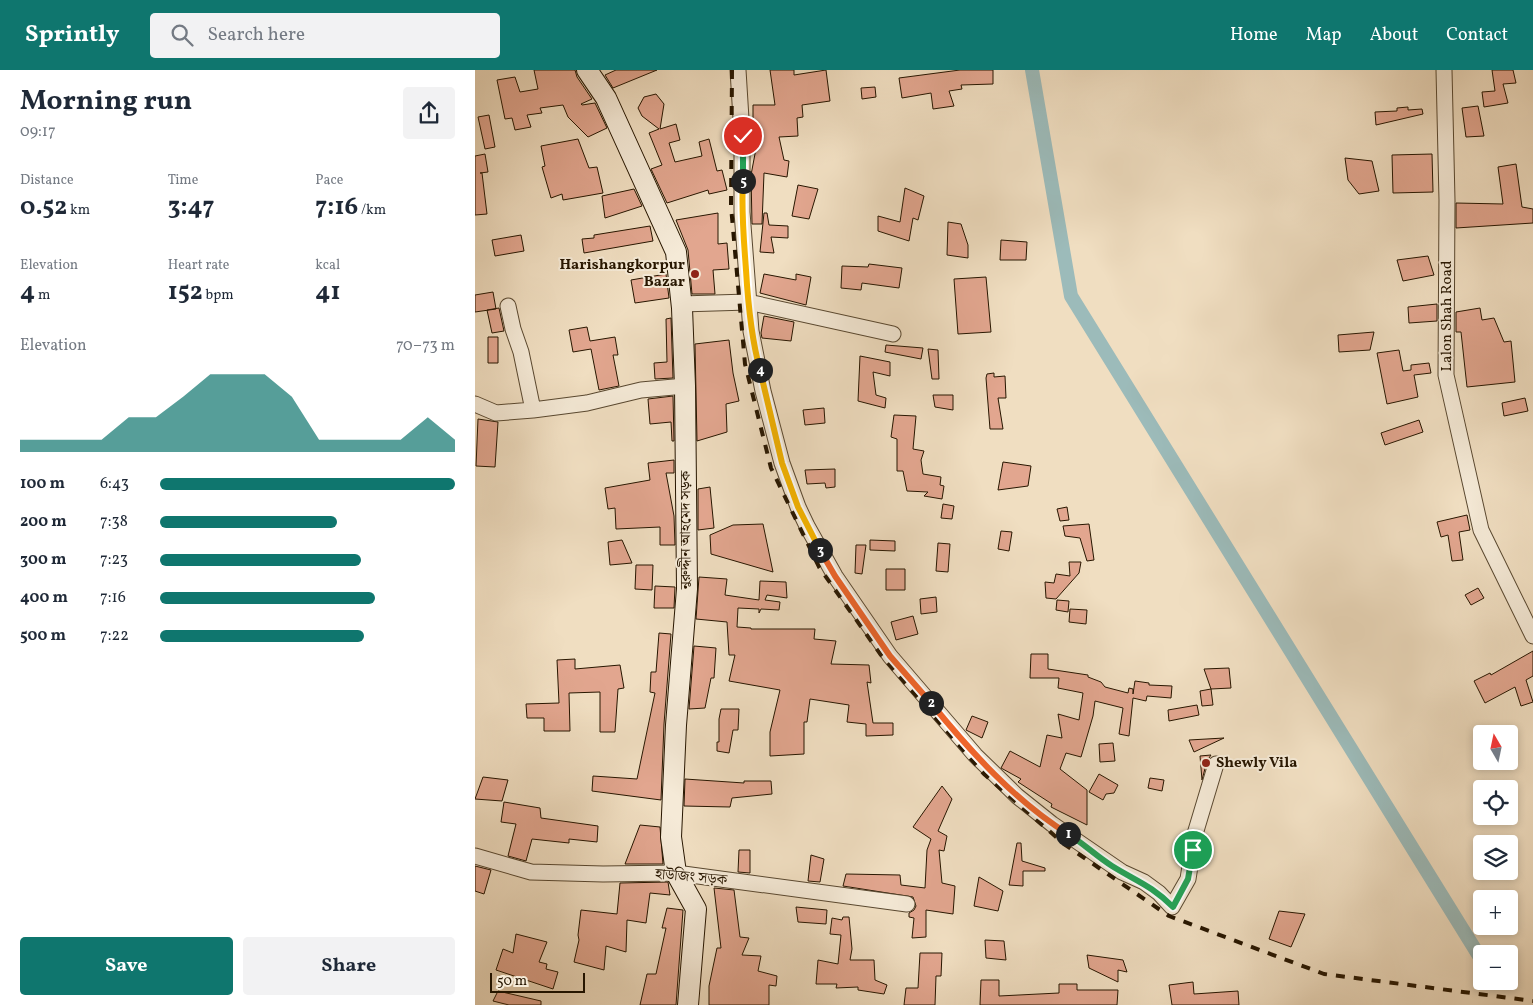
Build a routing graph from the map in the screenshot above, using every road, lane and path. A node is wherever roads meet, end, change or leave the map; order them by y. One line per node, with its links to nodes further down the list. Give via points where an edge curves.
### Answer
1 (587, 70): 5 (main road, নুরুদ্দীন আহমেদ সড়ক, via 606,98 676,252)
2 (738, 70): 4 (street)
3 (1444, 70): 11 (street, Lalon Shah Road, via 1446,375 1481,530)
4 (748, 302): 5 (street); 7 (street); 12 (street, via 754,349 776,443 807,526 835,576 890,656 1001,781 1053,824 1116,869 1159,892 1173,907 1188,879 1195,834)
5 (681, 304): 8 (main road, নুরুদ্দীন আহমেদ সড়ক)
6 (508, 306): 10 (street)
7 (893, 334)
8 (685, 386): 10 (street, via 641,390 587,403); 14 (main road, নুরুদ্দীন আহমেদ সড়ক, via 687,589 671,837)
9 (475, 404): 10 (street, via 496,414)
10 (533, 410)
11 (1533, 636)
12 (1216, 764)
13 (475, 856): 14 (street, হাউজিং সড়ক, via 531,872)
14 (676, 873): 15 (street, হাউজিং সড়ক); 16 (main road, নুরুদ্দীন আহমেদ সড়ক, via 696,909)
15 (907, 904)
16 (688, 1005)

